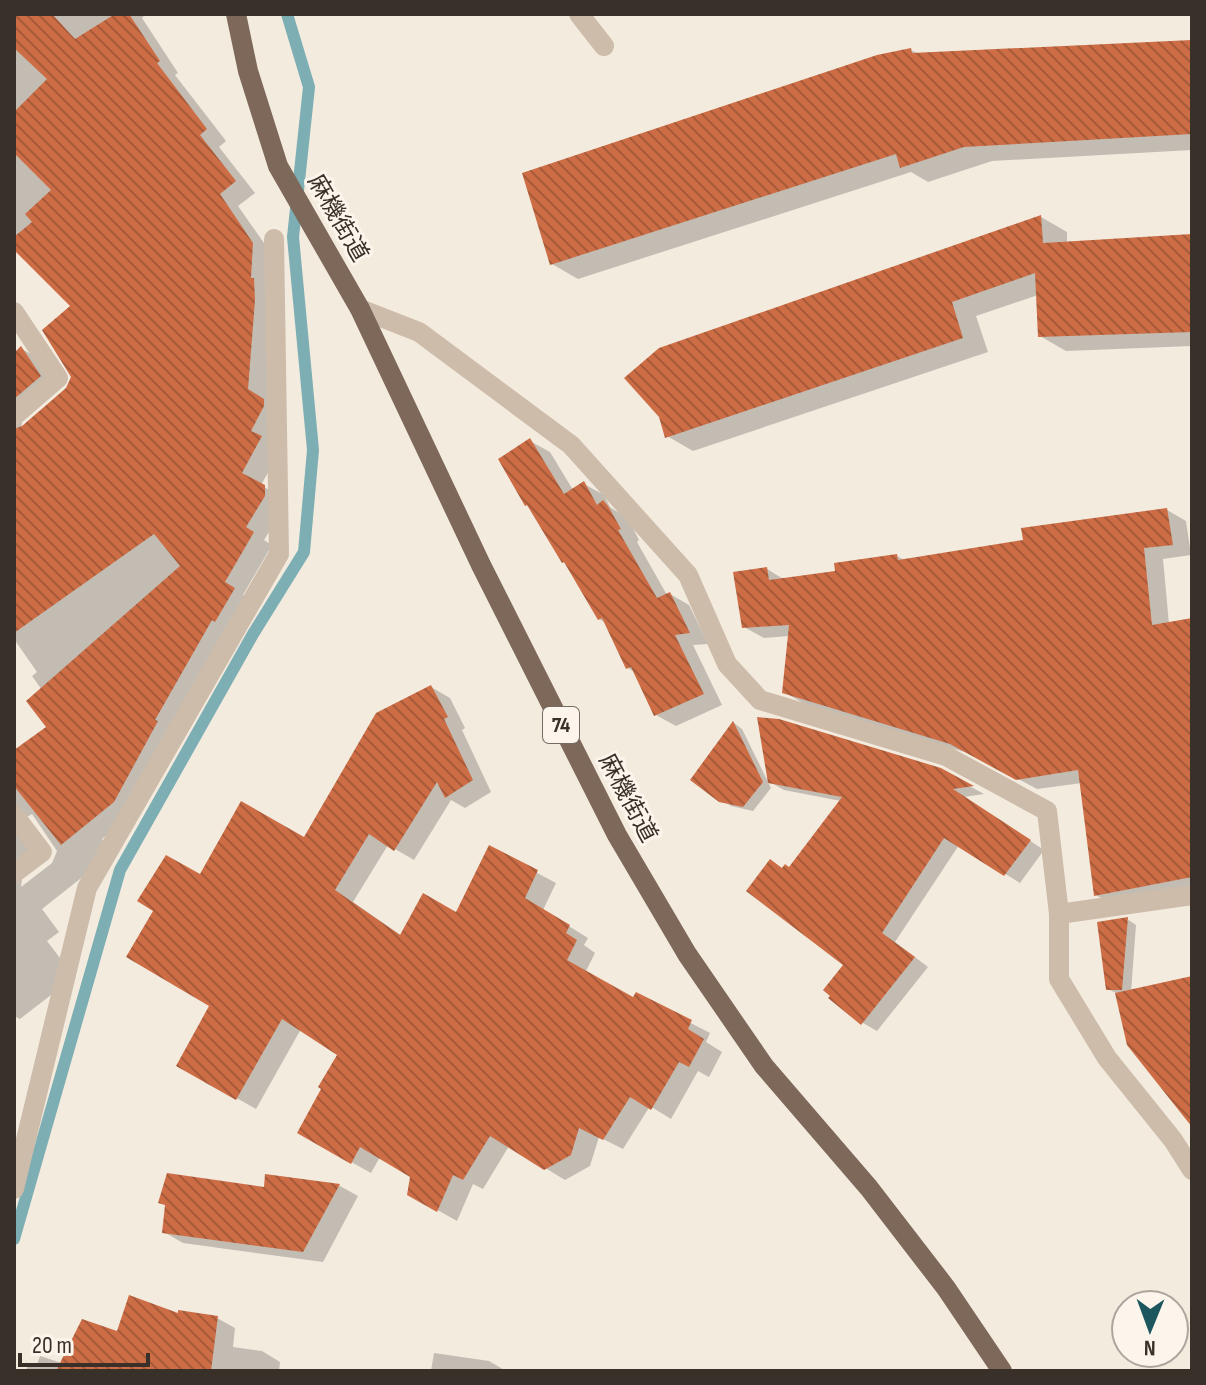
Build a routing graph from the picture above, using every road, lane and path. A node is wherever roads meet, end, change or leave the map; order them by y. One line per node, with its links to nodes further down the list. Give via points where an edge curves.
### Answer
1 (236, 14): 5 (main road, 麻機街道 / 74, via 278,166)
2 (579, 14): 3 (street)
3 (604, 46)
4 (274, 239): 13 (street, via 279,554 87,888)
5 (360, 309): 11 (street, via 419,332 571,445 688,575 727,664 760,700 946,756 1047,811); 14 (main road, 麻機街道 / 74, via 553,710 617,835 687,954 764,1066 869,1188)
6 (14, 312): 7 (street, via 58,378)
7 (14, 416)
8 (14, 815): 9 (street, via 42,852)
9 (14, 873)
10 (1192, 895): 11 (street)
11 (1059, 914): 12 (street, via 1059,979 1107,1058)
12 (1192, 1170)
13 (14, 1189)
14 (1002, 1371)

